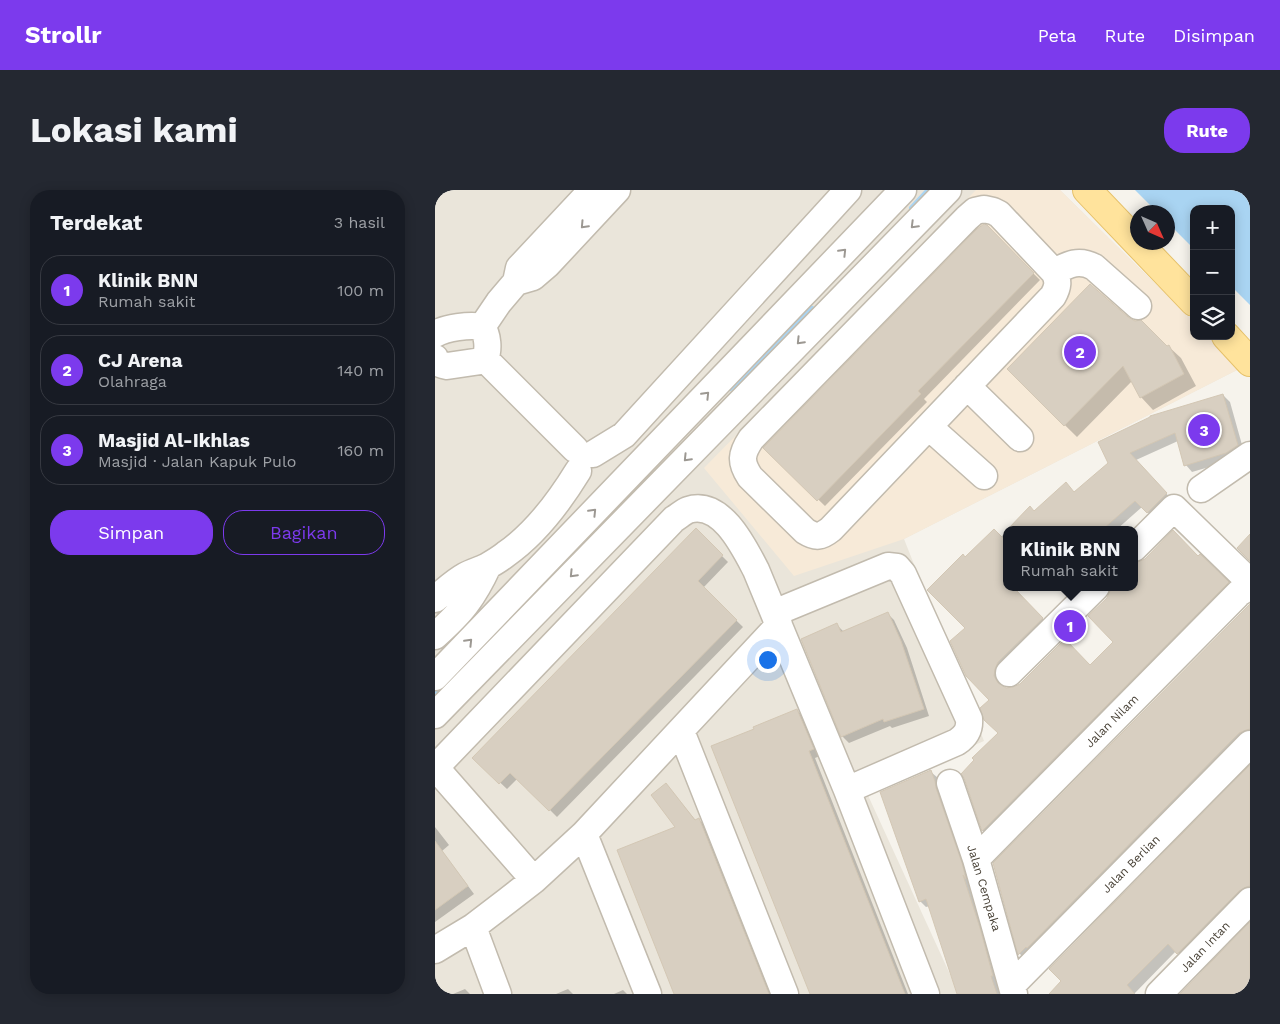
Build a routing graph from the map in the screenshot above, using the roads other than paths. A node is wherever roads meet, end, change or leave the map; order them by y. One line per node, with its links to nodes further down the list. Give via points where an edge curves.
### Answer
1 (592, 190): 9 (street, via 519,268)
2 (617, 190): 9 (street, one-way to 9, via 547,265 533,277)
3 (848, 190): 24 (street, via 624,435)
4 (903, 190): 8 (street, one-way to 4)
5 (948, 190): 11 (street, one-way to 11)
6 (1087, 190): 10 (main road)
7 (1055, 272): 12 (street, via 1076,263 1094,266); 13 (street, via 999,214 985,209 975,211); 20 (street, via 1058,284 1053,296)
8 (815, 281): 11 (street); 35 (street, one-way to 8)
9 (517, 282): 14 (street)
10 (1190, 298)
11 (836, 303): 13 (street); 36 (street, one-way to 36)
12 (1138, 306)
13 (861, 326): 21 (street, via 751,439 742,459 749,477 805,531 819,536 831,529)
14 (482, 327): 15 (street); 17 (street, via 486,333)
15 (435, 334)
16 (1230, 340): 19 (main road)
17 (485, 359): 18 (street, via 447,366); 24 (street)
18 (436, 362)
19 (1250, 362)
20 (967, 386): 21 (street); 22 (street)
21 (929, 427): 25 (street)
22 (1020, 438)
23 (1250, 455): 26 (street)
24 (582, 458): 28 (street, via 565,493 537,526)
25 (984, 476)
26 (1201, 489)
27 (1138, 544): 29 (street, Jalan Nilam, via 1174,508)
28 (489, 566): 31 (street, via 465,576); 33 (street, via 467,603)
29 (1250, 584): 43 (street, Jalan Nilam)
30 (1092, 591): 34 (street)
31 (435, 599)
32 (777, 619): 37 (street); 39 (street, via 756,570 731,529 710,512 699,509 687,511 675,519); 41 (street); 41 (street, via 888,566 897,567 969,719 968,732 957,742)
33 (435, 636)
34 (1009, 673)
35 (435, 677)
36 (435, 715)
37 (681, 731): 42 (street); 51 (street)
38 (1250, 744): 48 (street, Jalan Berlian)
39 (435, 768): 44 (street)
40 (950, 783): 43 (street, Jalan Cempaka)
41 (847, 790): 52 (street)
42 (584, 834): 44 (street); 50 (street)
43 (976, 859): 48 (street, Jalan Cempaka)
44 (534, 880): 46 (street)
45 (1250, 901): 53 (street, Jalan Intan)
46 (473, 927): 47 (street); 49 (street)
47 (435, 950)
48 (1013, 989)
49 (498, 994)
50 (648, 994)
51 (785, 994)
52 (927, 994)
53 (1159, 994)

